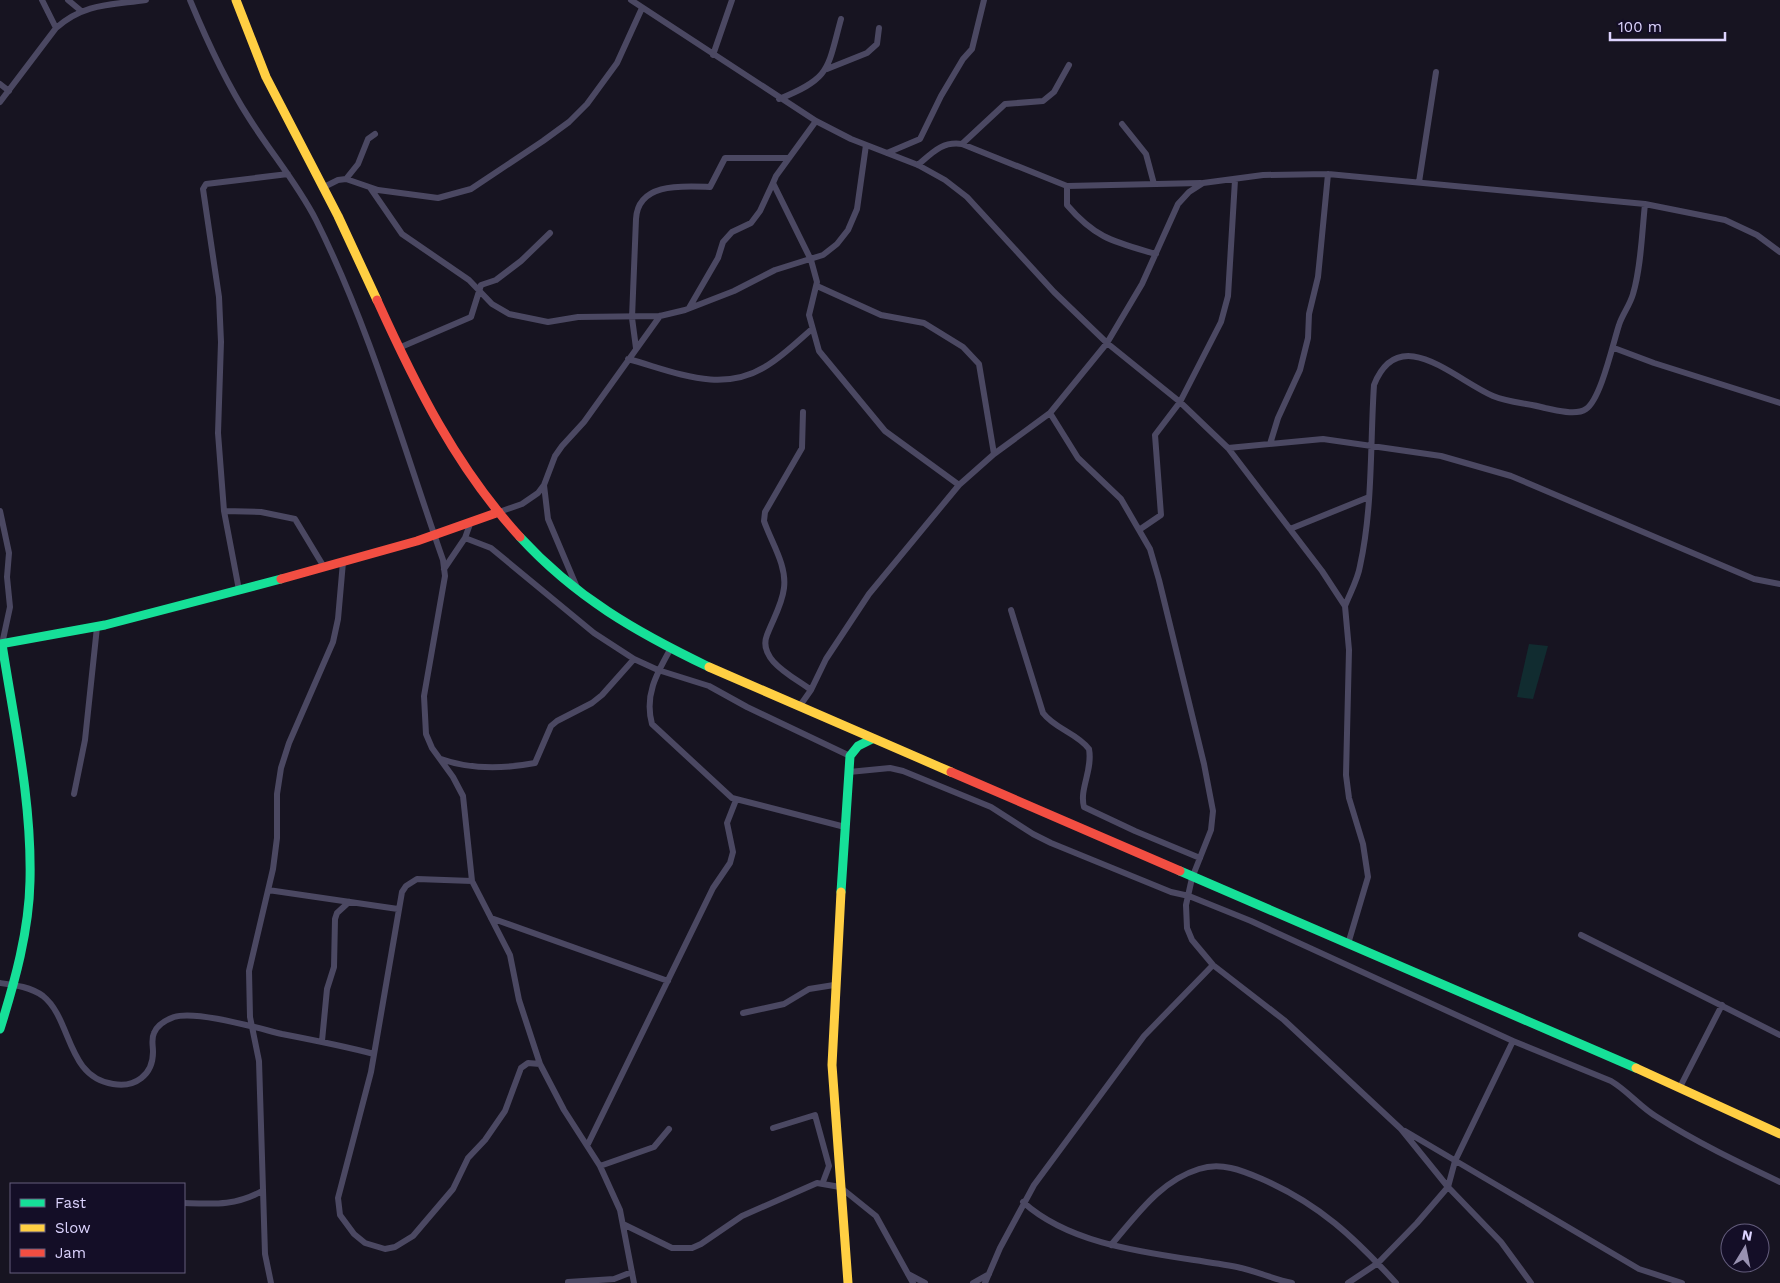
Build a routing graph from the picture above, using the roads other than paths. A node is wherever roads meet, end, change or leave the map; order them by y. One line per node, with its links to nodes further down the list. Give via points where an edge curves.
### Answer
1 (42, 0): 13 (street)
2 (68, 0): 11 (street)
3 (146, 0): 9 (street)
4 (190, 0): 31 (street, via 225,80)
5 (236, 0): 40 (main road, via 270,86)
6 (631, 0): 10 (street)
7 (732, 0): 15 (street)
8 (984, 0): 28 (street, via 972,49 963,59 920,139)
9 (134, 1): 11 (street)
10 (642, 8): 15 (street); 41 (street, via 617,63 587,104 568,122 500,171 471,189 446,197)
11 (80, 10): 13 (street)
12 (841, 19): 17 (street)
13 (56, 28): 20 (street)
14 (879, 28): 17 (street, via 877,44 867,52)
15 (713, 55): 21 (street)
16 (1068, 65): 26 (street, via 1054,92 1043,101 1005,104)
17 (827, 69): 21 (street, via 808,86)
18 (1436, 72): 35 (street)
19 (0, 84): 20 (street)
20 (9, 91): 22 (street)
21 (779, 99): 23 (street)
22 (0, 102)
23 (816, 121): 27 (street); 29 (street)
24 (1122, 124): 38 (street, via 1146,154)
25 (375, 134): 33 (street, via 368,139 358,164)
26 (962, 144): 30 (street, via 942,145); 39 (street)
27 (866, 145): 28 (street); 46 (street, via 857,209 848,230 837,244)
28 (886, 154): 30 (street)
29 (789, 158): 36 (street); 51 (street, via 725,158 710,187 668,188 644,198 636,210)
30 (918, 166): 53 (street, via 945,180 967,197 1054,292)
31 (288, 174): 70 (street, via 204,185 221,342 218,432); 75 (street, via 316,221 363,330 402,435)
32 (1328, 174): 34 (street, via 1295,173); 35 (street); 62 (street, via 1318,278 1309,314 1308,338 1300,370)
33 (346, 179): 40 (street); 41 (street)
34 (1235, 180): 37 (street); 58 (street, via 1228,296 1221,322)
35 (1419, 182): 42 (street)
36 (773, 183): 46 (street); 49 (street, via 751,223 732,232 723,242 718,258)
37 (1203, 183): 38 (street); 45 (street, via 1178,204)
38 (1154, 184): 39 (street)
39 (1067, 186): 45 (street, via 1067,205 1094,232 1105,239)
40 (324, 187): 54 (main road)
41 (371, 189): 48 (street, via 402,234)
42 (1645, 204): 44 (street, via 1725,220 1757,235); 56 (street, via 1633,295 1619,324)
43 (550, 232): 48 (street, via 522,261 496,280 481,285)
44 (1780, 252)
45 (1156, 254): 53 (street)
46 (811, 260): 47 (street); 49 (street, via 775,270 734,291)
47 (817, 286): 52 (street, via 809,310); 65 (street, via 880,315 924,323 971,354 979,364)
48 (480, 290): 51 (street, via 499,310 534,320); 54 (street, via 471,316)
49 (689, 308): 50 (street)
50 (660, 316): 51 (street); 55 (street)
51 (632, 318): 55 (street)
52 (812, 329): 57 (street, via 767,366 734,379 705,380); 67 (street, via 819,351 885,431)
53 (1107, 343): 58 (street); 61 (street)
54 (401, 347): 71 (main road, via 448,443)
55 (636, 348): 57 (street)
56 (1614, 348): 59 (street); 63 (street, via 1594,400 1580,412 1503,400 1418,356 1401,355 1385,365 1374,385)
57 (628, 359): 66 (street, via 584,422 555,456)
58 (1180, 402): 64 (street); 74 (street, via 1157,430 1154,439 1161,515)
59 (1780, 403)
60 (803, 412): 90 (street, via 802,448 765,512 764,522 781,564 784,587 764,647 769,658)
61 (1050, 413): 65 (street); 74 (street, via 1078,458 1121,499)
62 (1270, 444): 63 (street, via 1324,439); 64 (street)
63 (1370, 444): 68 (street); 80 (street, via 1441,456 1511,476 1754,579)
64 (1228, 448): 73 (street)
65 (994, 454): 67 (street)
66 (544, 485): 71 (street, via 530,499); 82 (street, via 548,518)
67 (958, 485): 90 (street, via 868,594 826,659)
68 (1369, 498): 73 (street); 83 (street, via 1360,568)
69 (0, 511): 86 (street, via 9,553 10,607)
70 (224, 512): 78 (street, via 261,512 295,519); 81 (street)
71 (499, 512): 72 (main road); 82 (main road, via 534,552)
72 (470, 524): 75 (main road); 76 (street)
73 (1290, 529): 83 (street)
74 (1139, 530): 99 (street, via 1150,549 1159,580 1204,764 1213,822)
75 (434, 536): 77 (main road); 79 (street)
76 (465, 538): 79 (street); 88 (street, via 490,548 594,633)
77 (343, 562): 78 (main road); 102 (street, via 333,642 281,768 277,794 277,838)
78 (324, 567): 81 (main road)
79 (444, 569): 94 (street, via 423,705 429,742)
80 (1780, 584)
81 (239, 590): 85 (main road)
82 (579, 592): 87 (main road)
83 (1345, 606): 108 (street, via 1349,650 1346,775 1368,869)
84 (1011, 610): 99 (street, via 1042,713 1089,750 1084,807)
85 (97, 627): 86 (main road); 96 (street, via 85,740)
86 (1, 644): 112 (main road, via 26,808 30,863 29,902)
87 (671, 648): 89 (street); 91 (main road)
88 (634, 659): 89 (street); 94 (street, via 602,695 551,726 536,763 488,768)
89 (658, 670): 93 (street, via 709,686); 97 (street, via 649,700 652,724)
90 (811, 690): 91 (street)
91 (799, 707): 92 (main road)
92 (872, 739): 93 (main road, via 858,746); 100 (main road)
93 (850, 756): 95 (main road)
94 (439, 758): 101 (street, via 463,796)
95 (849, 772): 98 (main road); 103 (street, via 890,768 903,771 991,807 1051,843 1171,892)
96 (74, 794)
97 (736, 800): 98 (street, via 755,802); 110 (street, via 727,823 733,852 730,863 713,888)
98 (845, 827): 113 (main road)
99 (1200, 858): 100 (street)
100 (1192, 878): 103 (street); 108 (main road)
101 (472, 881): 105 (street, via 417,879 406,886); 106 (street)
102 (268, 890): 104 (street); 116 (street, via 249,971)
103 (1189, 896): 109 (street, via 1187,928 1192,940); 120 (street)
104 (350, 902): 105 (street); 119 (street, via 335,919 334,967 327,989)
105 (398, 909): 121 (street)
106 (491, 918): 110 (street); 122 (street, via 510,955 519,1000)
107 (1581, 935): 114 (street)
108 (1348, 944): 123 (main road)
109 (1213, 965): 126 (street, via 1284,1020); 136 (street, via 1144,1036)
110 (668, 980): 128 (street)
111 (0, 983): 112 (street)
112 (14, 985): 116 (street, via 33,990 45,998 79,1062 96,1078 115,1085 133,1084 145,1076 154,1054 153,1034 166,1020 186,1016); 117 (main road)
113 (834, 985): 115 (street, via 809,988 784,1004); 133 (main road, via 832,1065)
114 (1722, 1005): 118 (street); 123 (street)
115 (743, 1013)
116 (252, 1027): 119 (street); 135 (street, via 259,1062)
117 (0, 1029)
118 (1780, 1035)
119 (322, 1041): 121 (street)
120 (1513, 1041): 129 (street); 132 (street, via 1611,1081 1656,1116 1692,1138)
121 (374, 1054): 122 (street, via 338,1207 340,1216 354,1234 365,1243 384,1249 395,1247 413,1236 444,1201 468,1158 505,1111 520,1068 528,1063)
122 (540, 1064): 128 (street, via 564,1110)
123 (1680, 1087): 127 (main road)
124 (773, 1128): 131 (street, via 815,1115 829,1166)
125 (669, 1129): 130 (street, via 654,1147)
126 (1401, 1129): 129 (street); 134 (street)
127 (1780, 1134)
128 (588, 1144): 130 (street)
129 (1455, 1161): 134 (street); 157 (street, via 1640,1269)
130 (600, 1166): 138 (street)
131 (823, 1182): 133 (street); 138 (street, via 742,1216 692,1248 672,1248)
132 (1780, 1182)
133 (840, 1186): 142 (street, via 876,1216); 148 (main road)
134 (1448, 1187): 140 (street); 156 (street, via 1501,1242)
135 (262, 1191): 137 (street, via 233,1203); 146 (street, via 265,1254)
136 (1023, 1202): 139 (street, via 1050,1221); 143 (street)
137 (185, 1203)
138 (623, 1224): 141 (street)
139 (1111, 1245): 140 (street, via 1151,1198 1173,1181 1199,1169 1228,1166 1293,1192 1314,1206); 145 (street, via 1246,1269)
140 (1378, 1263): 154 (street); 155 (street)
141 (632, 1272): 144 (street, via 614,1279); 147 (street)
142 (907, 1274): 149 (street); 150 (street)
143 (989, 1274): 151 (street); 152 (street)
144 (568, 1282)
145 (1282, 1282): 153 (street)
146 (271, 1283)
147 (634, 1283)
148 (848, 1283)
149 (913, 1283)
150 (925, 1283)
151 (973, 1283)
152 (985, 1283)
153 (1292, 1283)
154 (1348, 1283)
155 (1396, 1283)
156 (1530, 1283)
157 (1682, 1283)

